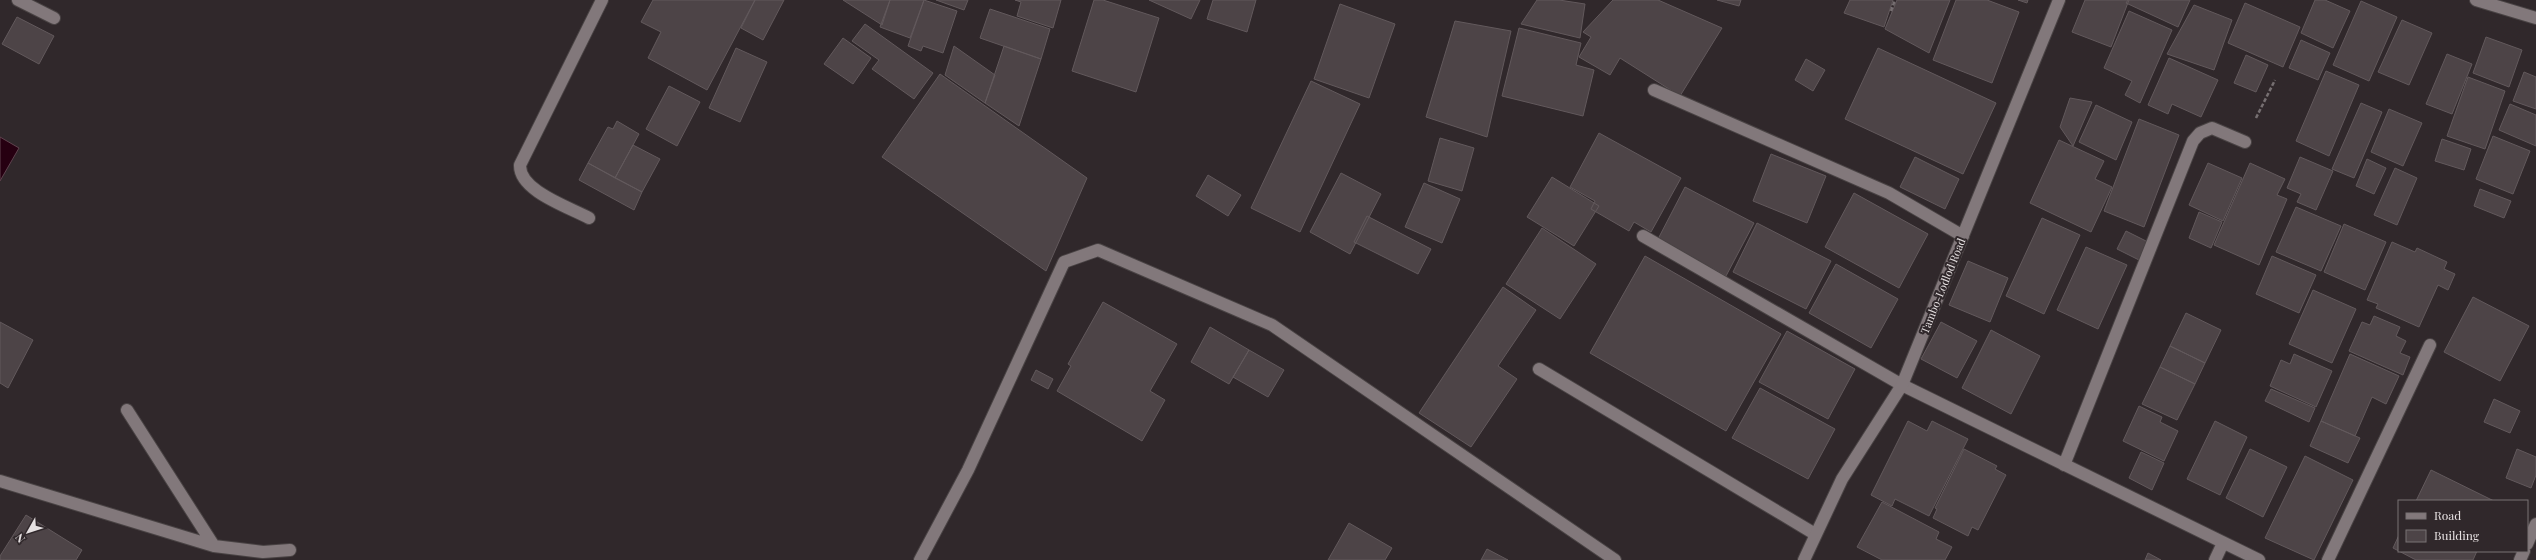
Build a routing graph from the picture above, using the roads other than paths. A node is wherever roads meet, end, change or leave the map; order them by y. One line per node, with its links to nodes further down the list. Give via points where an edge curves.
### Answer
1 (18, 0): 5 (street)
2 (602, 0): 9 (street, via 520,165 521,175 529,186)
3 (2059, 0): 11 (street, Tambo-Lodlod Road)
4 (2476, 0): 6 (street)
5 (54, 18)
6 (2536, 18)
7 (1654, 90): 11 (street, via 1889,193)
8 (2245, 142): 16 (street, via 2212,128 2200,133 2193,141)
9 (589, 218)
10 (1643, 236): 14 (street)
11 (1964, 236): 14 (street, Tambo-Lodlod Road)
12 (2430, 345): 29 (street)
13 (1539, 369): 19 (street)
14 (1902, 386): 16 (street); 19 (street, Tambo-Lodlod Road, via 1842,479)
15 (127, 410): 22 (street)
16 (2064, 465): 21 (street)
17 (0, 481): 22 (street)
18 (2536, 524): 20 (street)
19 (1815, 534): 26 (street, Tambo-Lodlod Road)
20 (2528, 542)
21 (2224, 543): 27 (street); 28 (street)
22 (214, 546): 23 (street, via 264,552)
23 (290, 550)
24 (920, 560): 25 (street, via 964,477 1064,262 1098,250 1272,325)
25 (1616, 560)
26 (1804, 560)
27 (2215, 560)
28 (2259, 560)
29 (2328, 560)

